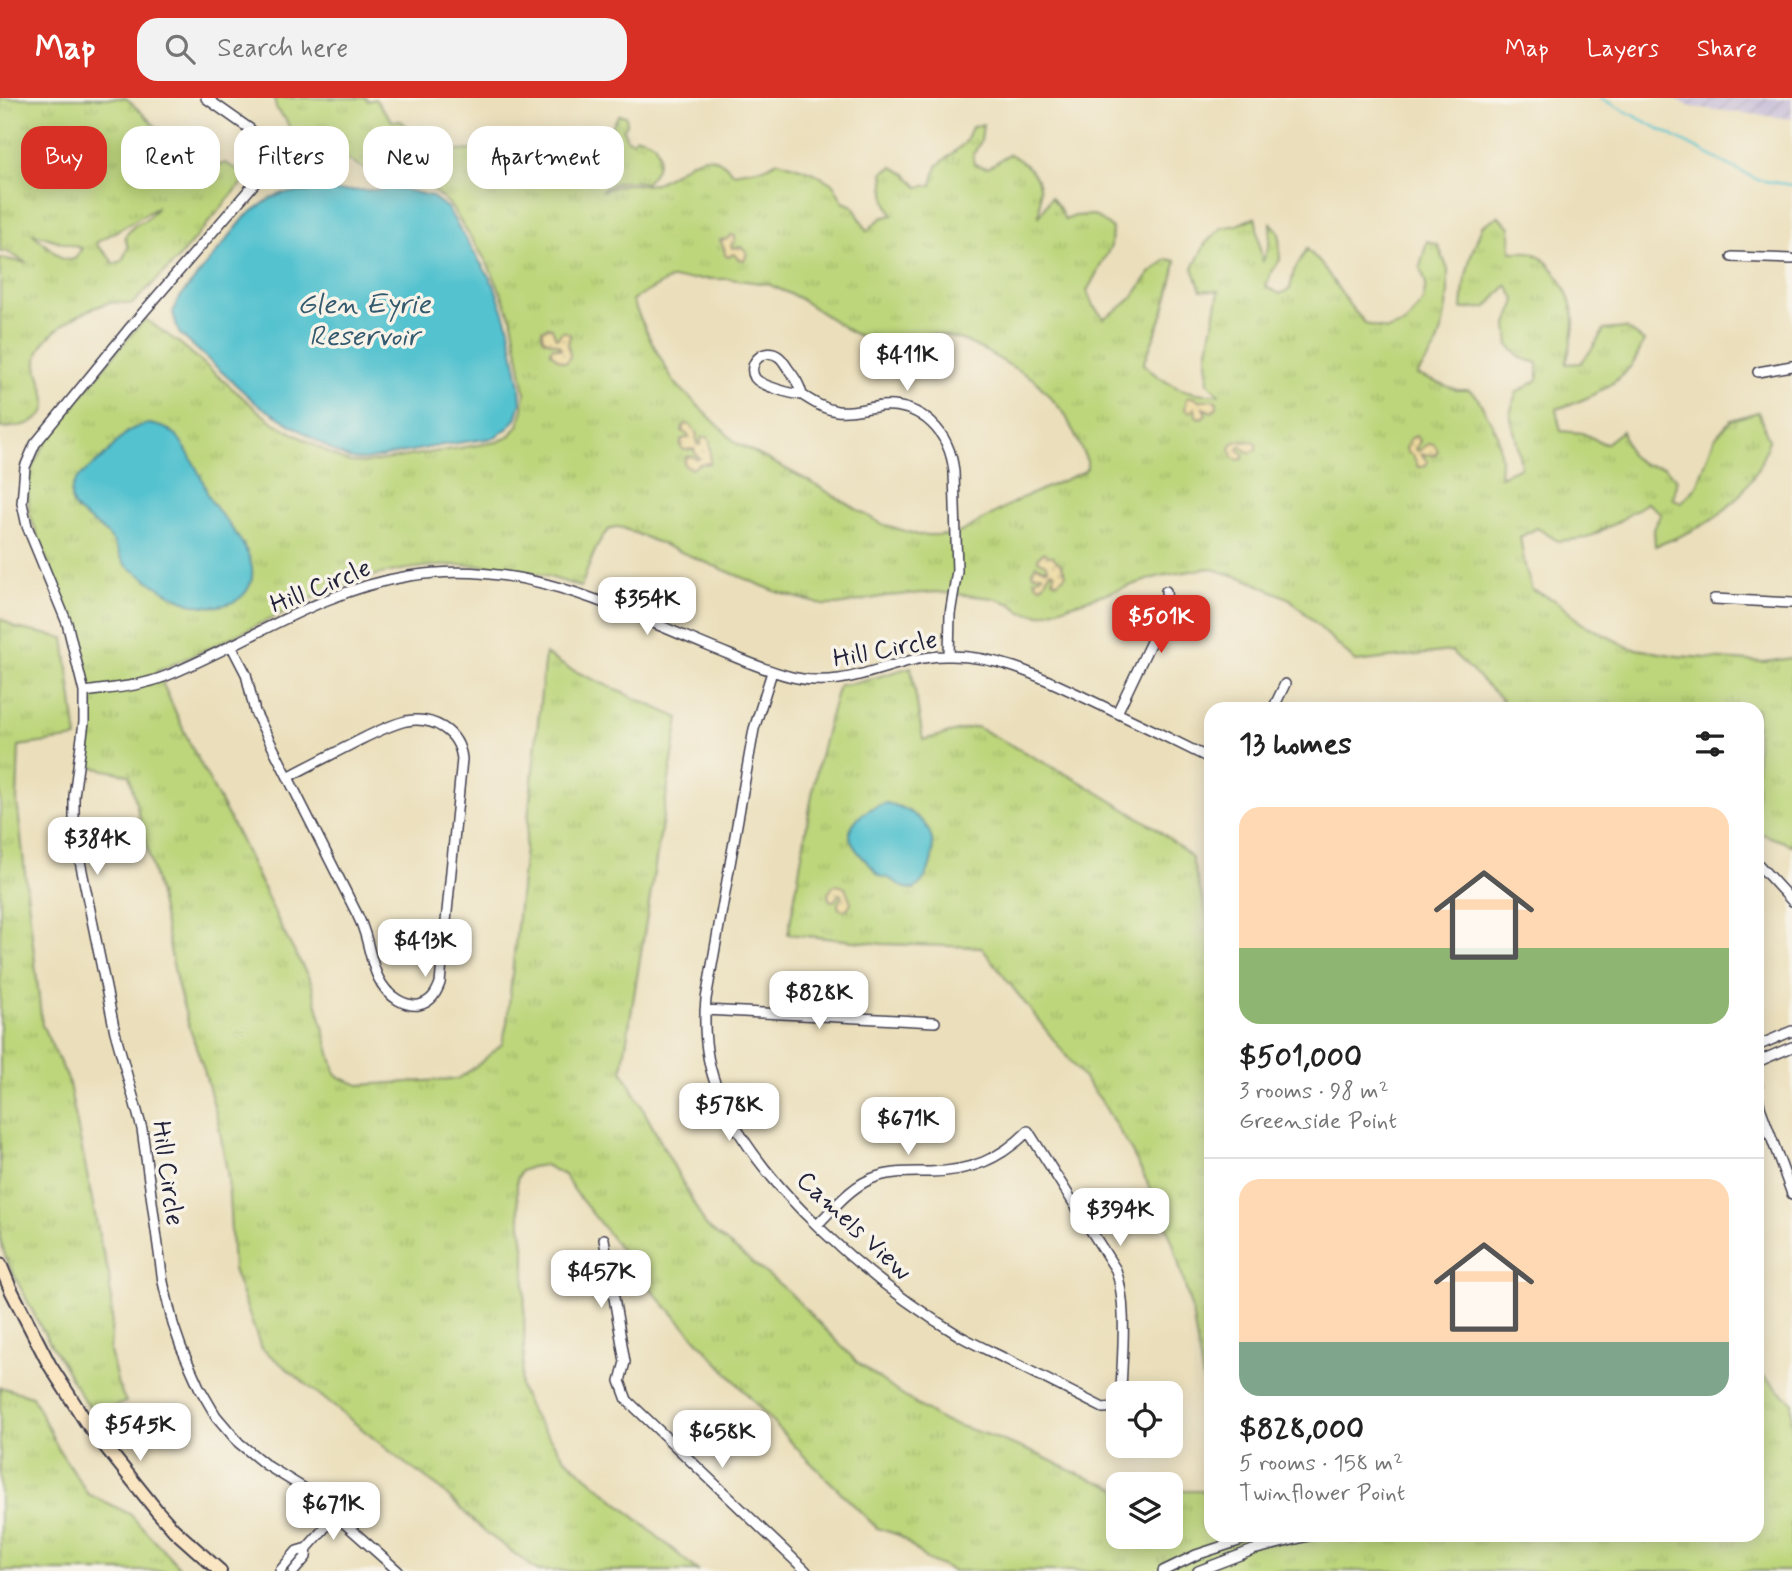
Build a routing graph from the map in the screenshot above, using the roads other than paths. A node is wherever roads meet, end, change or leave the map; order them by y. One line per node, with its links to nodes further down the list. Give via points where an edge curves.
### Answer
1 (206, 98): 14 (street, Hill Circle, via 272,149 274,164 128,330 35,444 25,467 22,492 27,526 67,623)
2 (1732, 257): 3 (street)
3 (1792, 259)
4 (1792, 366): 5 (street)
5 (1758, 372)
6 (802, 395): 6 (street, via 780,357 767,354 756,359 753,371 761,383); 11 (street, via 839,411 891,406 916,412 934,424 946,442 953,460 957,571)
7 (1166, 591): 16 (street, via 1167,608)
8 (1714, 599): 9 (street)
9 (1792, 603)
10 (231, 645): 12 (street, Hill Circle, via 364,586 432,573 477,572 575,591); 14 (street, Hill Circle, via 152,681); 18 (street, via 246,674 255,712)
11 (949, 655): 12 (street, Hill Circle, via 916,659 845,679 812,680); 16 (street, Hill Circle, via 1019,668)
12 (772, 672): 21 (street, Camels View, via 754,729)
13 (1285, 684): 15 (street)
14 (83, 692): 34 (street, Hill Circle, via 74,832 115,1032 142,1129 173,1324 199,1387 228,1431 253,1455 295,1481)
15 (1276, 702)
16 (1117, 713): 17 (street, Hill Circle)
17 (1204, 756)
18 (288, 776): 18 (street, via 404,722 424,720 440,725 460,746 440,983 429,1001 406,1004 380,982 357,914)
19 (1764, 871): 20 (street)
20 (1792, 901)
21 (705, 1010): 22 (street); 29 (street, Camels View, via 709,1059 726,1109 749,1147)
22 (935, 1022)
23 (1792, 1031): 24 (street)
24 (1764, 1043)
25 (1792, 1047): 26 (street)
26 (1764, 1059)
27 (1764, 1118): 28 (street)
28 (1792, 1194)
29 (817, 1224): 32 (street, via 866,1181 889,1173 965,1169 1014,1146 1028,1131 1120,1283); 33 (street, Camels View, via 902,1297 963,1338)
30 (604, 1239): 42 (street, via 625,1362 620,1381 627,1400)
31 (0, 1264): 39 (main road, via 49,1364 86,1422 174,1530)
32 (1122, 1381)
33 (1106, 1408)
34 (336, 1515): 37 (street); 41 (street, Hill Circle)
35 (1233, 1542): 43 (street)
36 (1284, 1542): 44 (street)
37 (307, 1548): 38 (street, via 297,1551); 40 (street, via 306,1557)
38 (282, 1570)
39 (220, 1571)
40 (294, 1571)
41 (398, 1571)
42 (806, 1571)
43 (1163, 1571)
44 (1198, 1571)

